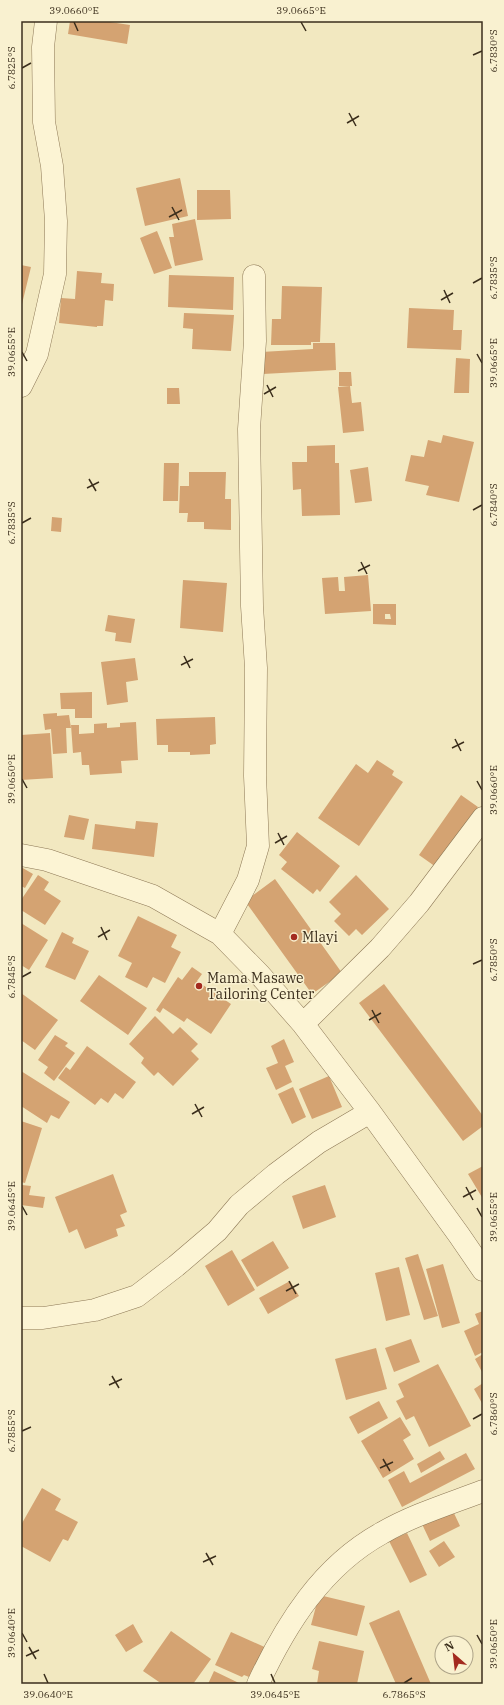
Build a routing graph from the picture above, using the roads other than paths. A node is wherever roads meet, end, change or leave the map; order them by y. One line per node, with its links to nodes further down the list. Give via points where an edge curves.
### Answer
1 (46, 21): 3 (street, via 43,47 44,122 52,166 55,274 37,354)
2 (254, 276): 6 (street, via 255,341 249,429 258,846 248,880)
3 (21, 386)
4 (483, 818): 7 (street, via 419,903 380,948)
5 (21, 855): 6 (street, via 48,860 153,896)
6 (220, 934): 7 (street)
7 (303, 1024): 8 (street)
8 (370, 1112): 9 (street); 10 (street, via 319,1142 276,1174 239,1205 217,1231 136,1296 95,1310 43,1318)
9 (483, 1270)
10 (21, 1318)
11 (483, 1490): 12 (street, via 381,1533 346,1558 317,1586 288,1626)
12 (258, 1684)

